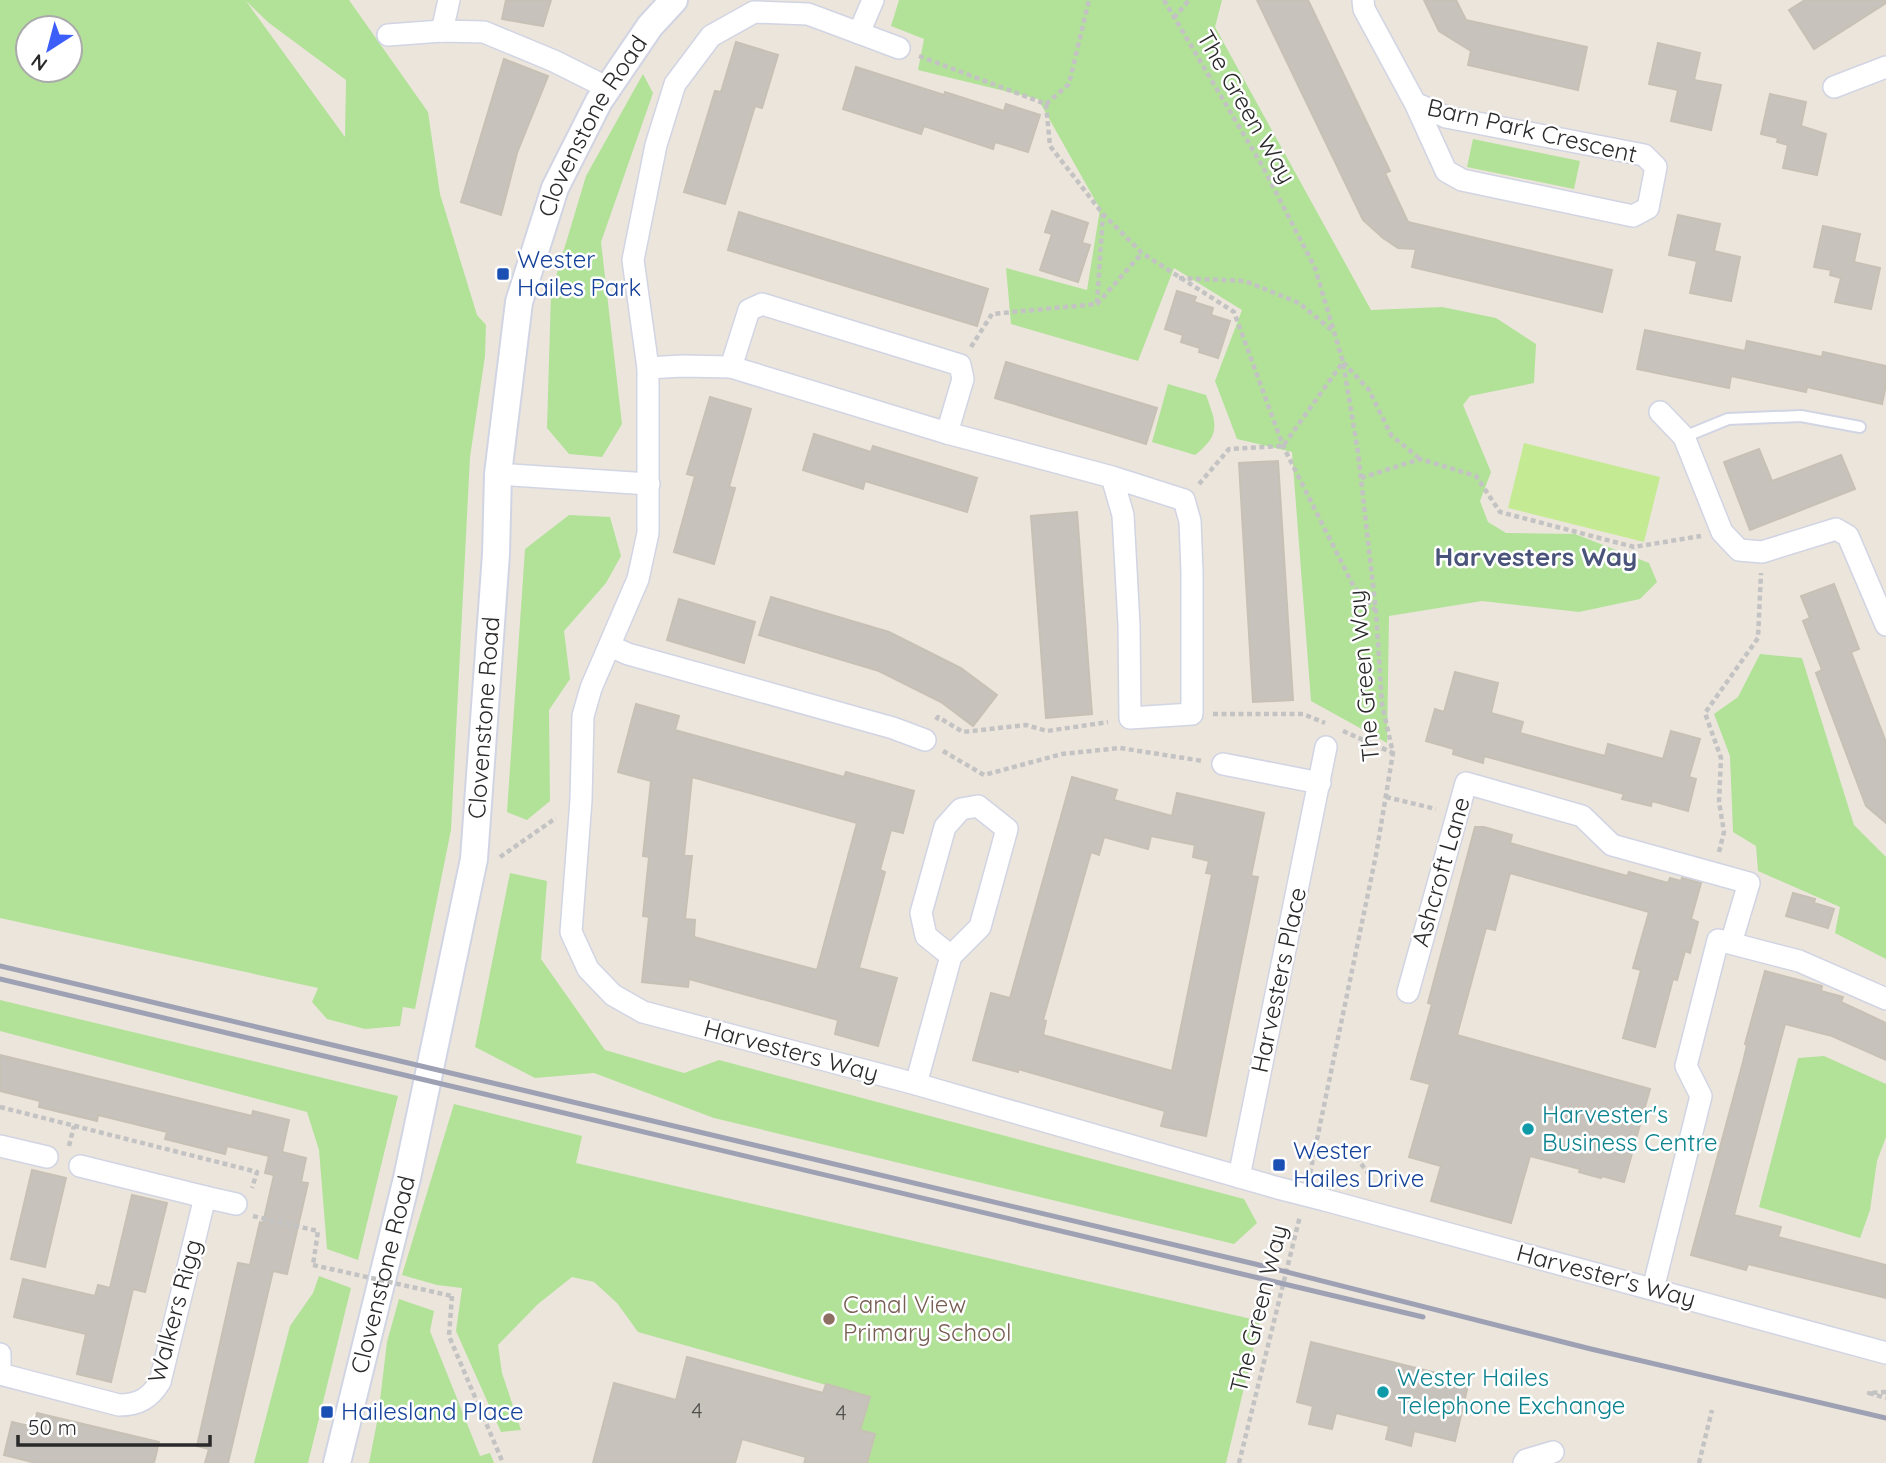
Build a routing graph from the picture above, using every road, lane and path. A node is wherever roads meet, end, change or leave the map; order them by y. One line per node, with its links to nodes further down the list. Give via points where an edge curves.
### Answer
1 (449, 0): 9 (street)
2 (674, 0): 15 (street, Clovenstone Road, via 650,26)
3 (873, 0): 10 (street)
4 (1089, 0): 17 (path, via 1069,84)
5 (1164, 0): 8 (path, The Green Way)
6 (1189, 0): 8 (path)
7 (1363, 0): 16 (street, Barn Park Crescent)
8 (1174, 18): 22 (path, The Green Way, via 1264,167 1315,268)
9 (442, 31): 11 (street); 15 (street, via 484,32)
10 (859, 33): 12 (street); 26 (street, via 808,14 754,12 711,36 675,84 656,145 632,260)
11 (388, 35)
12 (899, 48): 17 (path)
13 (1886, 67): 14 (street)
14 (1834, 87)
15 (608, 88): 33 (street, Clovenstone Road, via 555,188 519,302)
16 (1415, 103): 16 (street, Barn Park Crescent, via 1446,171 1462,180 1633,216 1648,208 1656,167 1644,155 1446,117)
17 (1045, 104): 18 (path, via 1050,146)
18 (1104, 214): 19 (path); 21 (path)
19 (1142, 253): 20 (path); 21 (path)
20 (1179, 278): 22 (path, via 1245,281 1299,303); 31 (path, via 1234,312)
21 (1097, 304): 24 (path, via 992,314)
22 (1335, 332): 23 (path, The Green Way)
23 (1343, 362): 31 (path); 32 (path, via 1369,390 1391,435); 35 (path, The Green Way)
24 (960, 365): 25 (street, via 762,304 749,310); 29 (street, via 963,379)
25 (732, 367): 26 (street); 29 (street)
26 (648, 368): 36 (street)
27 (1660, 412): 30 (street)
28 (1860, 427): 30 (lane, via 1801,416 1728,419)
29 (947, 433): 34 (street)
30 (1684, 437): 38 (street)
31 (1283, 446): 37 (path, via 1228,449); 41 (path, via 1354,587)
32 (1420, 459): 35 (path); 38 (path, via 1476,476 1500,512 1634,547)
33 (498, 474): 36 (street); 56 (street, Clovenstone Road, via 475,845)
34 (1112, 477): 37 (street); 45 (street, via 1123,515)
35 (1361, 478): 41 (path, The Green Way)
36 (649, 484): 43 (street, via 648,533 638,579)
37 (1184, 500): 44 (street, via 1192,572)
38 (1722, 532): 39 (street, via 1739,550)
39 (1762, 552): 40 (street, via 1836,529 1848,536); 55 (path, via 1758,638 1705,713 1721,758 1719,802 1724,832)
40 (1880, 593): 42 (street)
41 (1377, 612): 49 (path, The Green Way, via 1382,704)
42 (1886, 625)
43 (610, 646): 48 (street, via 890,738); 53 (street, Harvesters Way, via 583,716)
44 (1192, 714): 45 (street); 46 (path, via 1303,714)
45 (1130, 718): 48 (path, via 1047,731 1026,725 962,732 938,717)
46 (1326, 724)
47 (1332, 738): 49 (path); 51 (street, Harvesters Place)
48 (925, 740): 50 (path, via 984,775 1062,754 1120,748)
49 (1393, 753): 52 (path, The Green Way)
50 (1223, 764): 51 (street)
51 (1320, 783): 69 (street, Harvesters Place)
52 (1386, 797): 54 (path); 65 (path, The Green Way)
53 (581, 800): 56 (path, via 495,861); 61 (street, Harvesters Way, via 571,932 588,969 613,995 643,1012)
54 (1457, 814): 55 (street, Ashcroft Lane, via 1466,783 1582,816 1612,845); 59 (street, Ashcroft Lane)
55 (1714, 873): 57 (street, Ashcroft Lane, via 1749,883)
56 (468, 886): 81 (street, Clovenstone Road, via 407,1178)
57 (1724, 942): 60 (street, via 1799,961); 75 (street, via 1686,1066 1701,1096)
58 (951, 956): 58 (street, via 980,927 1007,829 978,807 961,809 945,827 921,913 926,936); 61 (street)
59 (1408, 992)
60 (1886, 999)
61 (916, 1084): 69 (street, Harvesters Way)
62 (1, 1108): 63 (path); 72 (path, via 257,1172 251,1193)
63 (0, 1115)
64 (0, 1146): 66 (street)
65 (1316, 1148): 68 (path, The Green Way); 73 (path, via 1353,1153 1371,1177)
66 (47, 1157)
67 (80, 1166): 70 (street)
68 (1310, 1174)
69 (1239, 1177): 71 (street, Harvesters Way, bridge)
70 (205, 1197): 72 (street); 78 (street, Walkers Rigg, via 160,1382 153,1393 133,1405 120,1405)
71 (1325, 1200): 73 (street, Harvester's Way)
72 (236, 1204): 82 (path, bridge, via 253,1216 318,1231 313,1265 452,1296 449,1336)
73 (1363, 1210): 75 (street, Harvester's Way)
74 (1301, 1212): 83 (path, The Green Way)
75 (1653, 1289): 76 (street, Harvester's Way)
76 (1886, 1353)
77 (0, 1354): 78 (street)
78 (0, 1374)
79 (1712, 1410): 85 (path)
80 (1553, 1451): 84 (street)
81 (337, 1463)
82 (503, 1463)
83 (1239, 1463)
84 (1524, 1463)
85 (1699, 1463)

